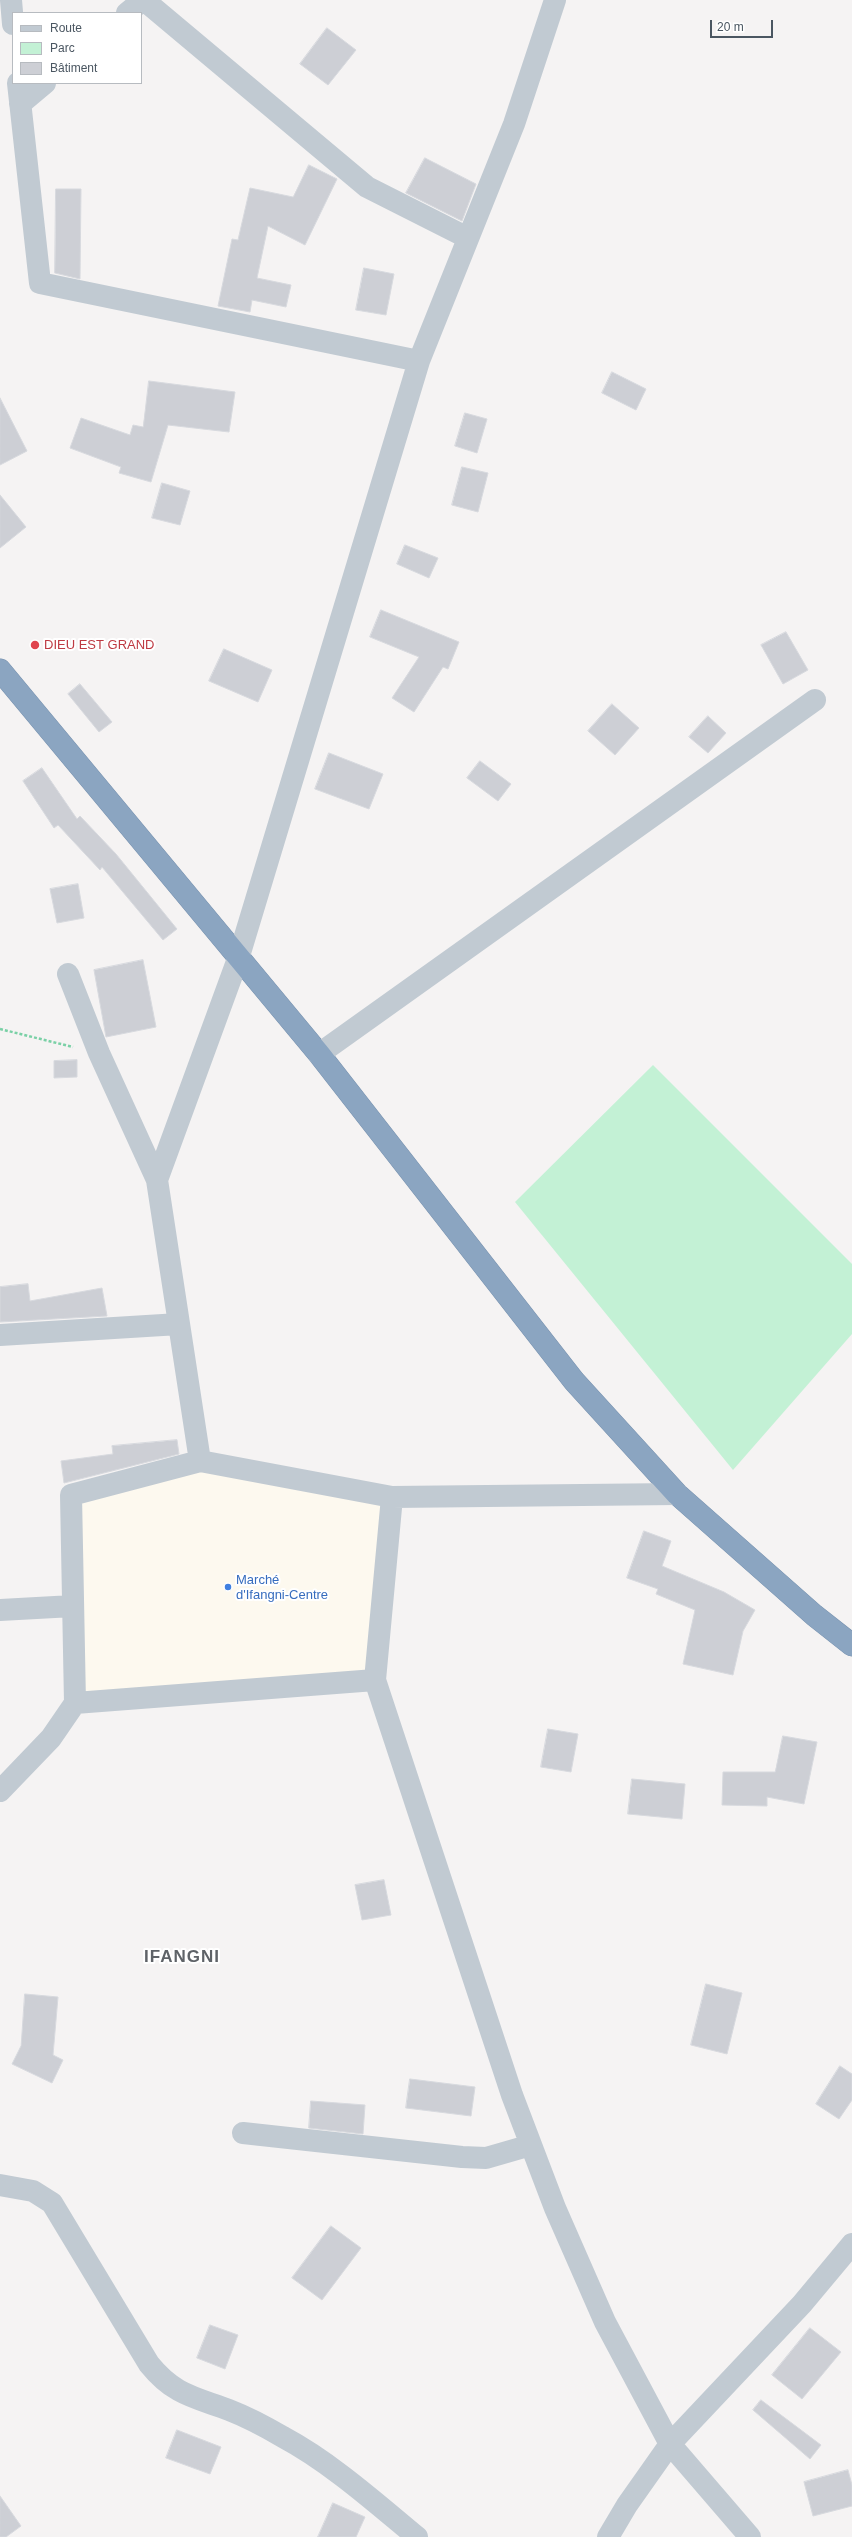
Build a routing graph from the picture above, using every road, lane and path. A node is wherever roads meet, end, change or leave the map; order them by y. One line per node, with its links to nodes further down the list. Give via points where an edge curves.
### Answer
1 (11, 0): 4 (street)
2 (143, 0): 5 (street); 9 (street, via 367,187)
3 (555, 0): 9 (street, via 514,124)
4 (12, 12)
5 (128, 12)
6 (18, 84): 8 (street)
7 (44, 84): 8 (street)
8 (20, 104): 10 (street, via 40,284)
9 (468, 238): 10 (street)
10 (419, 361): 13 (street)
11 (0, 670): 13 (highway)
12 (815, 700): 17 (street)
13 (239, 956): 17 (highway); 18 (street)
14 (68, 974): 16 (street)
15 (0, 1029): 16 (path)
16 (99, 1053): 18 (street)
17 (318, 1054): 22 (highway, via 574,1381)
18 (157, 1180): 19 (street)
19 (179, 1324): 20 (street); 21 (street)
20 (0, 1335)
21 (200, 1461): 23 (street); 24 (street, via 71,1495)
22 (677, 1494): 23 (street); 26 (highway, via 814,1615)
23 (392, 1497): 27 (street)
24 (73, 1606): 25 (street); 28 (street)
25 (0, 1610)
26 (852, 1645)
27 (375, 1680): 28 (street); 31 (street)
28 (75, 1703): 29 (street, via 51,1738)
29 (0, 1791)
30 (242, 2133): 31 (street, via 462,2158 486,2158)
31 (531, 2145): 34 (street, via 555,2208 605,2322)
32 (0, 2185): 35 (street, via 33,2191 52,2204 149,2364 168,2385 194,2399 229,2410 285,2437 347,2480)
33 (852, 2244): 34 (street, via 802,2304)
34 (670, 2444): 36 (street); 37 (street)
35 (417, 2537)
36 (608, 2537)
37 (750, 2537)

